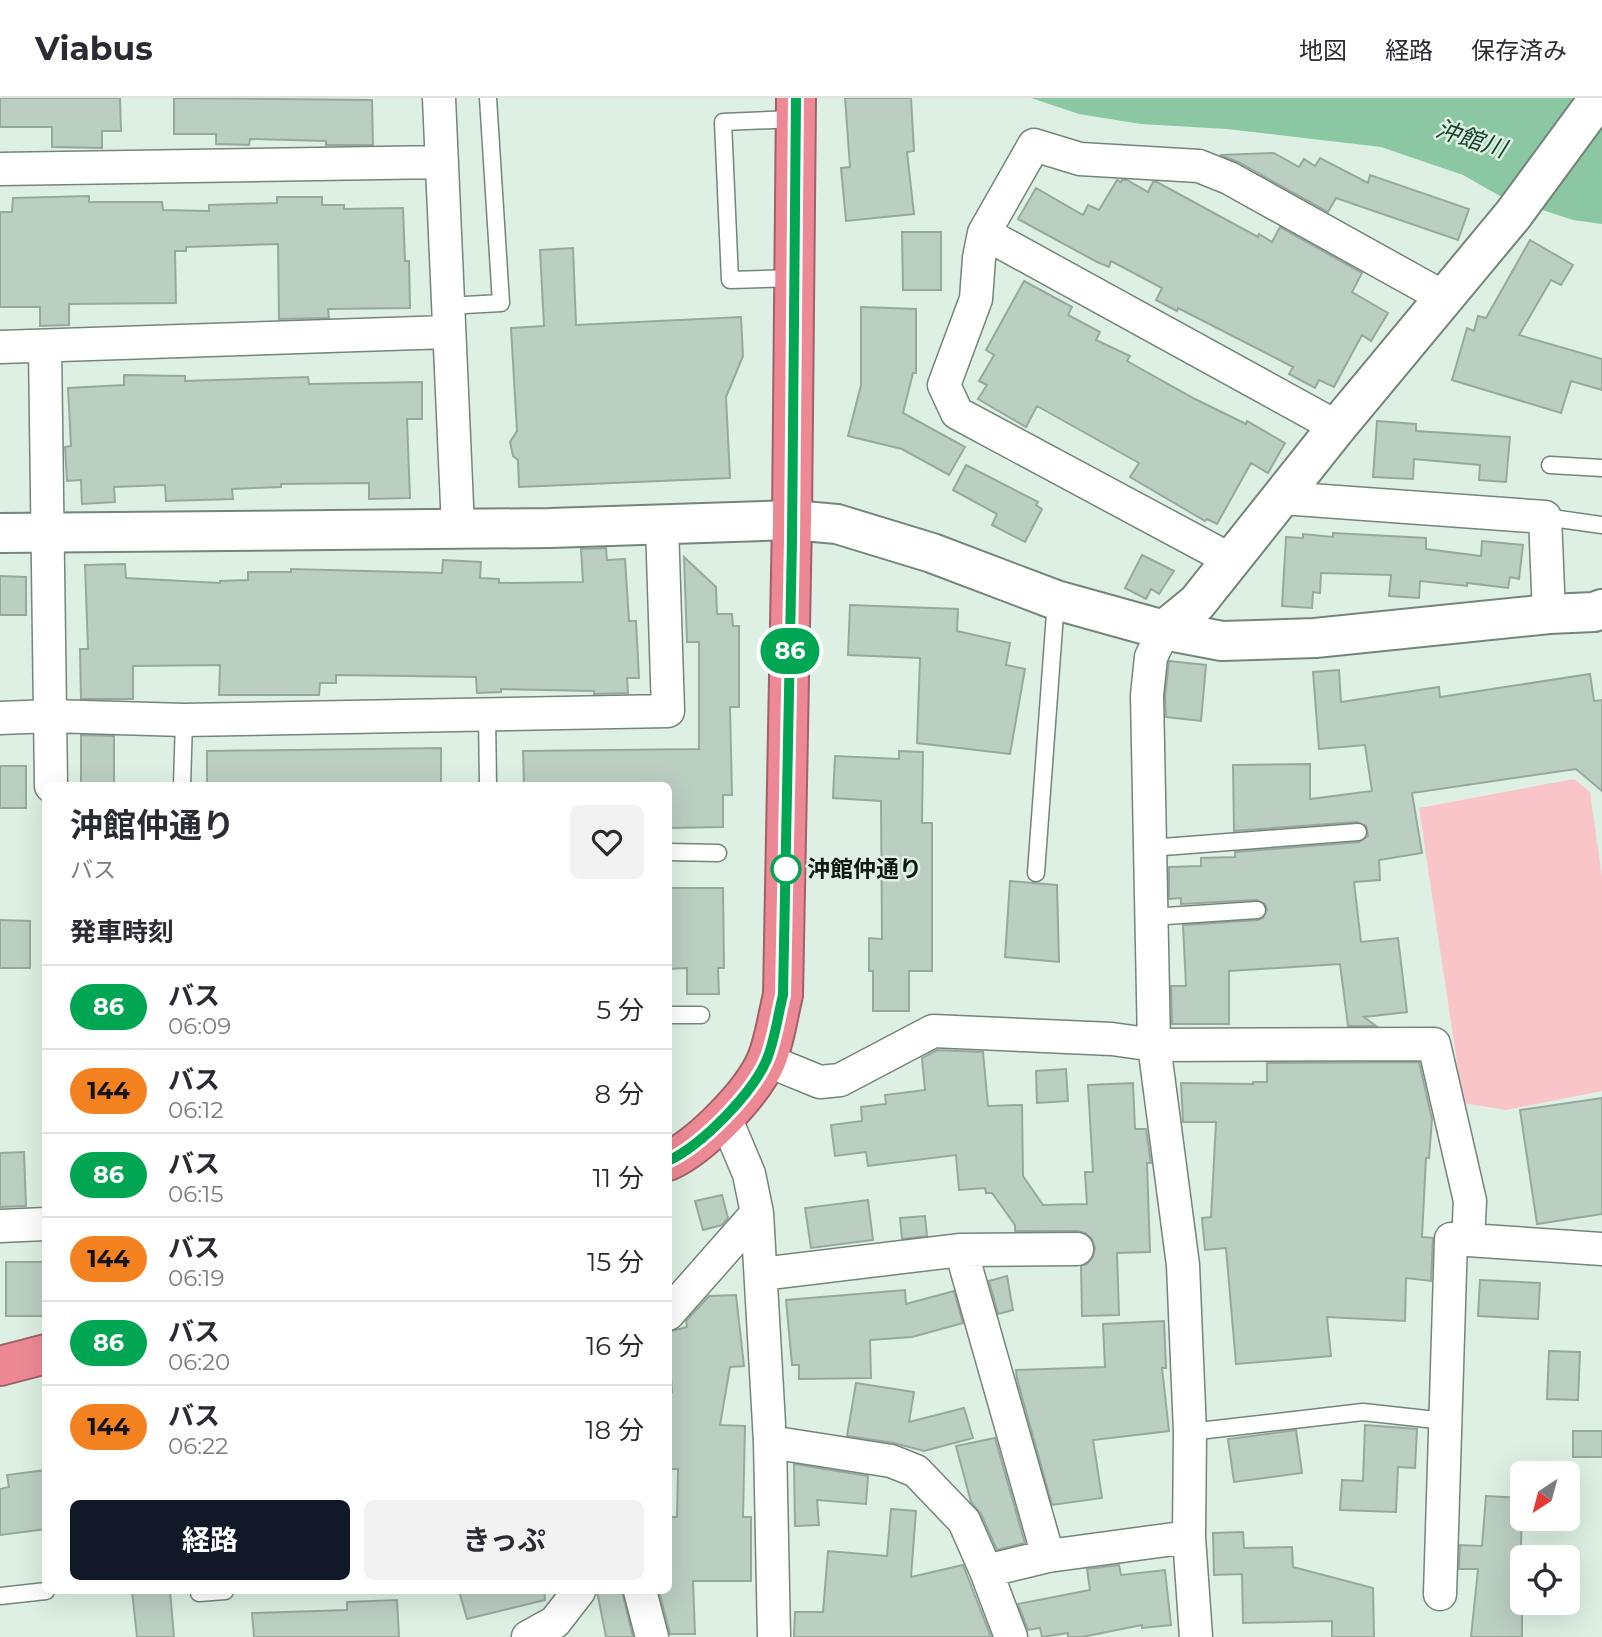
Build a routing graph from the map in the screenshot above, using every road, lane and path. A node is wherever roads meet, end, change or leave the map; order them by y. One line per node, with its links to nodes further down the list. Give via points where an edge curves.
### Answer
1 (439, 98): 5 (street)
2 (488, 98): 10 (lane, via 501,303)
3 (1597, 100): 9 (street)
4 (795, 108): 8 (highway); 8 (lane, via 723,121 730,280)
5 (442, 162): 6 (street); 10 (street)
6 (0, 169)
7 (984, 233): 9 (street, via 1034,145 1080,159 1199,166 1229,178); 13 (street); 24 (street, via 976,299 944,385 957,413)
8 (795, 278): 18 (highway)
9 (1445, 298): 13 (street)
10 (448, 319): 12 (street); 21 (street)
11 (0, 347): 12 (street)
12 (45, 347): 22 (street)
13 (1337, 427): 16 (street)
14 (1550, 465): 15 (lane)
15 (1602, 468)
16 (1282, 498): 17 (street); 24 (street)
17 (1545, 517): 20 (lane); 27 (street)
18 (792, 520): 19 (street); 25 (street, via 861,531); 46 (highway, via 783,995)
19 (663, 525): 21 (street); 29 (street, via 668,711)
20 (1602, 525)
21 (458, 528): 22 (street)
22 (47, 532): 23 (street); 30 (street)
23 (0, 533)
24 (1231, 560): 28 (street, via 1197,603)
25 (1056, 600): 28 (street); 40 (lane)
26 (1602, 609): 27 (street)
27 (1549, 614): 28 (street, via 1315,638 1222,641)
28 (1164, 630): 37 (street, via 1151,657 1146,695)
29 (486, 713): 32 (street); 35 (lane)
30 (51, 716): 31 (street); 32 (street); 33 (street)
31 (0, 718)
32 (184, 720): 34 (lane)
33 (51, 782)
34 (182, 782)
35 (488, 782)
36 (1358, 832): 37 (lane)
37 (1150, 848): 42 (street)
38 (672, 852): 39 (lane)
39 (718, 853)
40 (1036, 873)
41 (1257, 910): 42 (lane)
42 (1151, 917): 45 (street)
43 (672, 1015): 44 (lane)
44 (701, 1015)
45 (1154, 1045): 46 (street, via 933,1031 840,1080 820,1082); 52 (street, via 1434,1044 1470,1201); 61 (street, via 1183,1265)
46 (766, 1060): 47 (highway)
47 (725, 1117): 48 (highway); 49 (street, via 749,1174)
48 (672, 1159)
49 (757, 1213): 56 (street); 57 (street)
50 (42, 1224): 51 (street)
51 (0, 1226)
52 (1468, 1240): 54 (street); 60 (street, via 1451,1239)
53 (1077, 1248): 55 (street)
54 (1602, 1249)
55 (961, 1250): 56 (street); 64 (street)
56 (761, 1274): 62 (street)
57 (672, 1309)
58 (42, 1355): 59 (highway)
59 (0, 1366)
60 (1445, 1421): 61 (lane, via 1363,1412); 69 (street)
61 (1189, 1432): 63 (street)
62 (770, 1442): 65 (street, via 891,1461 916,1471 964,1521); 73 (street)
63 (1189, 1536): 64 (street); 75 (street)
64 (1048, 1556): 65 (street)
65 (986, 1571): 74 (street)
66 (42, 1591): 70 (lane)
67 (577, 1594): 71 (street, via 555,1622)
68 (641, 1594): 72 (street)
69 (1440, 1594)
70 (0, 1596)
71 (528, 1637)
72 (652, 1637)
73 (774, 1637)
74 (1011, 1637)
75 (1196, 1637)

